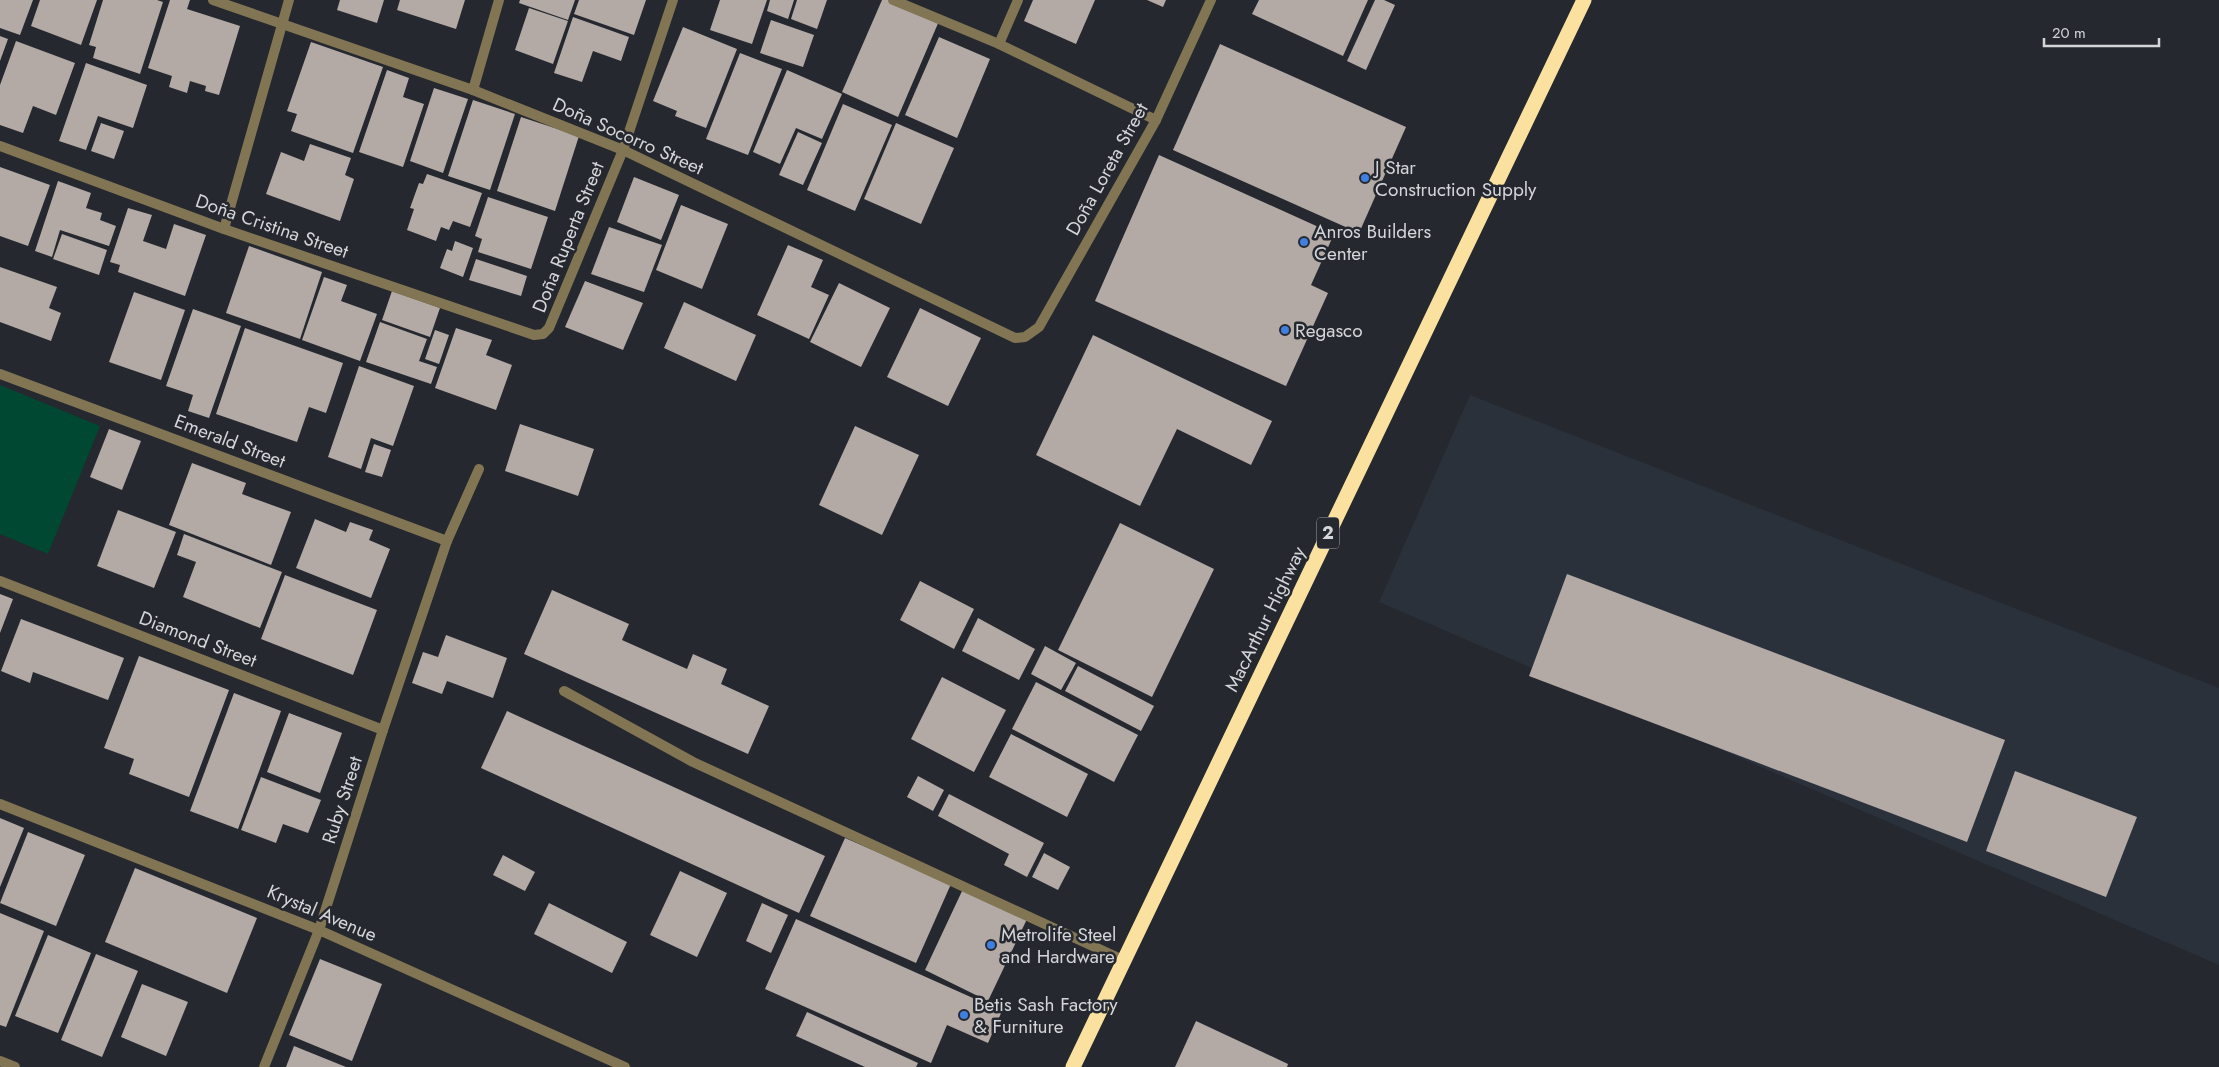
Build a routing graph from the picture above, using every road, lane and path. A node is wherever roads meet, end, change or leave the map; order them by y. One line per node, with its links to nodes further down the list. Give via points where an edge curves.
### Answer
1 (213, 0): 9 (street, Doña Socorro Street)
2 (289, 0): 9 (street)
3 (499, 0): 11 (street)
4 (673, 0): 14 (street, Doña Ruperta Street)
5 (893, 0): 10 (street)
6 (1018, 0): 10 (street)
7 (1211, 0): 12 (street, Doña Loreta Street)
8 (1584, 0): 26 (highway, MacArthur Highway / 2)
9 (282, 24): 11 (street, Doña Socorro Street); 15 (street)
10 (998, 44): 12 (street)
11 (473, 90): 14 (street, Doña Socorro Street)
12 (1156, 120): 17 (street, Doña Loreta Street, via 1038,327 1025,337)
13 (0, 146): 15 (street, Doña Cristina Street)
14 (623, 150): 16 (street, Doña Ruperta Street, via 549,328 543,334); 17 (street, Doña Socorro Street)
15 (224, 229): 16 (street, Doña Cristina Street)
16 (534, 335)
17 (1015, 338)
18 (0, 374): 20 (street, Emerald Street)
19 (479, 469): 20 (street, Ruby Street)
20 (447, 541): 23 (street, Ruby Street)
21 (0, 581): 23 (street, Diamond Street)
22 (564, 691): 26 (street, via 693,762)
23 (382, 730): 25 (street, Ruby Street)
24 (0, 804): 25 (street, Krystal Avenue)
25 (319, 930): 29 (street, Ruby Street); 30 (street, Krystal Avenue)
26 (1123, 960): 31 (highway, MacArthur Highway / 2)
27 (0, 1061): 28 (street)
28 (15, 1067)
29 (264, 1067)
30 (624, 1067)
31 (1073, 1067)

